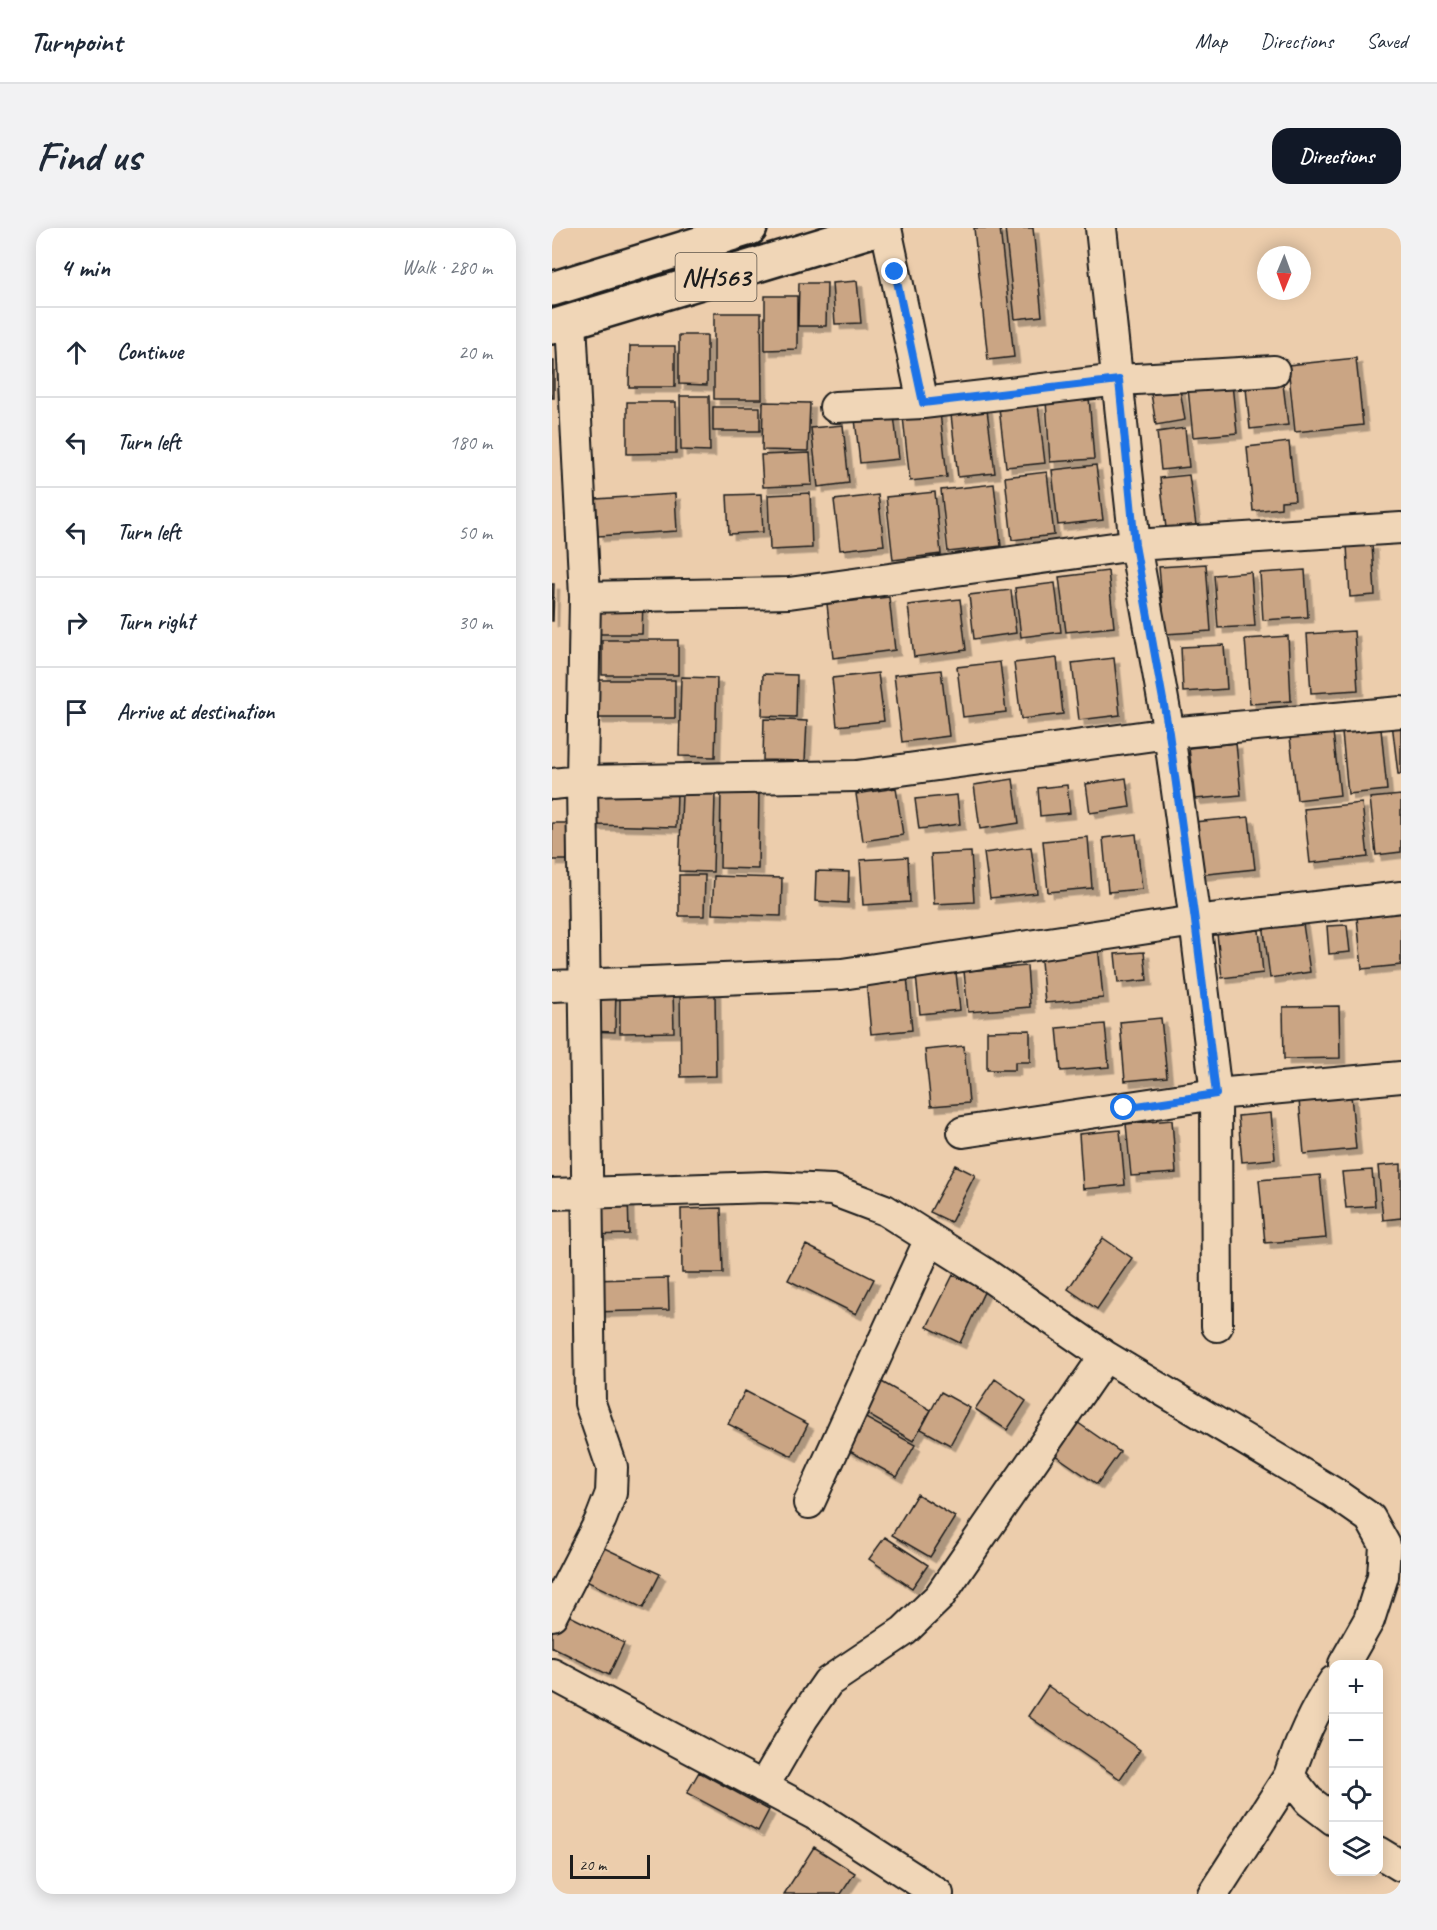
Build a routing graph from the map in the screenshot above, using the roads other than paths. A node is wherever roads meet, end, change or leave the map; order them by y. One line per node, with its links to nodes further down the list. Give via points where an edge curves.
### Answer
1 (750, 228): 5 (highway, NH563)
2 (879, 228): 6 (highway, NH563)
3 (886, 228): 9 (street)
4 (1101, 228): 8 (street)
5 (552, 289)
6 (562, 324): 13 (street)
7 (1274, 371): 8 (street)
8 (1119, 380): 9 (street); 12 (street)
9 (923, 403): 10 (street)
10 (835, 407)
11 (1401, 528): 12 (street)
12 (1135, 545): 13 (street, via 789,593); 15 (street)
13 (585, 597): 16 (street)
14 (1401, 712): 15 (street)
15 (1169, 733): 16 (street, via 857,776); 19 (street)
16 (582, 781): 17 (street); 21 (street)
17 (552, 784)
18 (1401, 897): 19 (street)
19 (1195, 921): 21 (street, via 842,974); 23 (street)
20 (552, 986): 21 (street)
21 (584, 986): 25 (street)
22 (1401, 1077): 23 (street)
23 (1216, 1094): 24 (street); 28 (street)
24 (963, 1132)
25 (587, 1193): 26 (street); 27 (street, via 766,1187 832,1190 885,1210); 31 (street, via 590,1403 612,1467 611,1493)
26 (552, 1194)
27 (930, 1239): 29 (street); 30 (street)
28 (1217, 1326)
29 (1105, 1356): 32 (street, via 1370,1518 1384,1545 1383,1576 1369,1620); 36 (street, via 939,1597 904,1631 828,1682)
30 (809, 1503)
31 (552, 1615)
32 (1347, 1660)
33 (552, 1674): 36 (street)
34 (1329, 1688): 35 (street, via 1305,1730)
35 (1289, 1776): 37 (street); 41 (street)
36 (763, 1787): 40 (street, via 814,1814)
37 (1329, 1816)
38 (1383, 1855): 39 (street)
39 (1401, 1866)
40 (938, 1894)
41 (1213, 1894)

